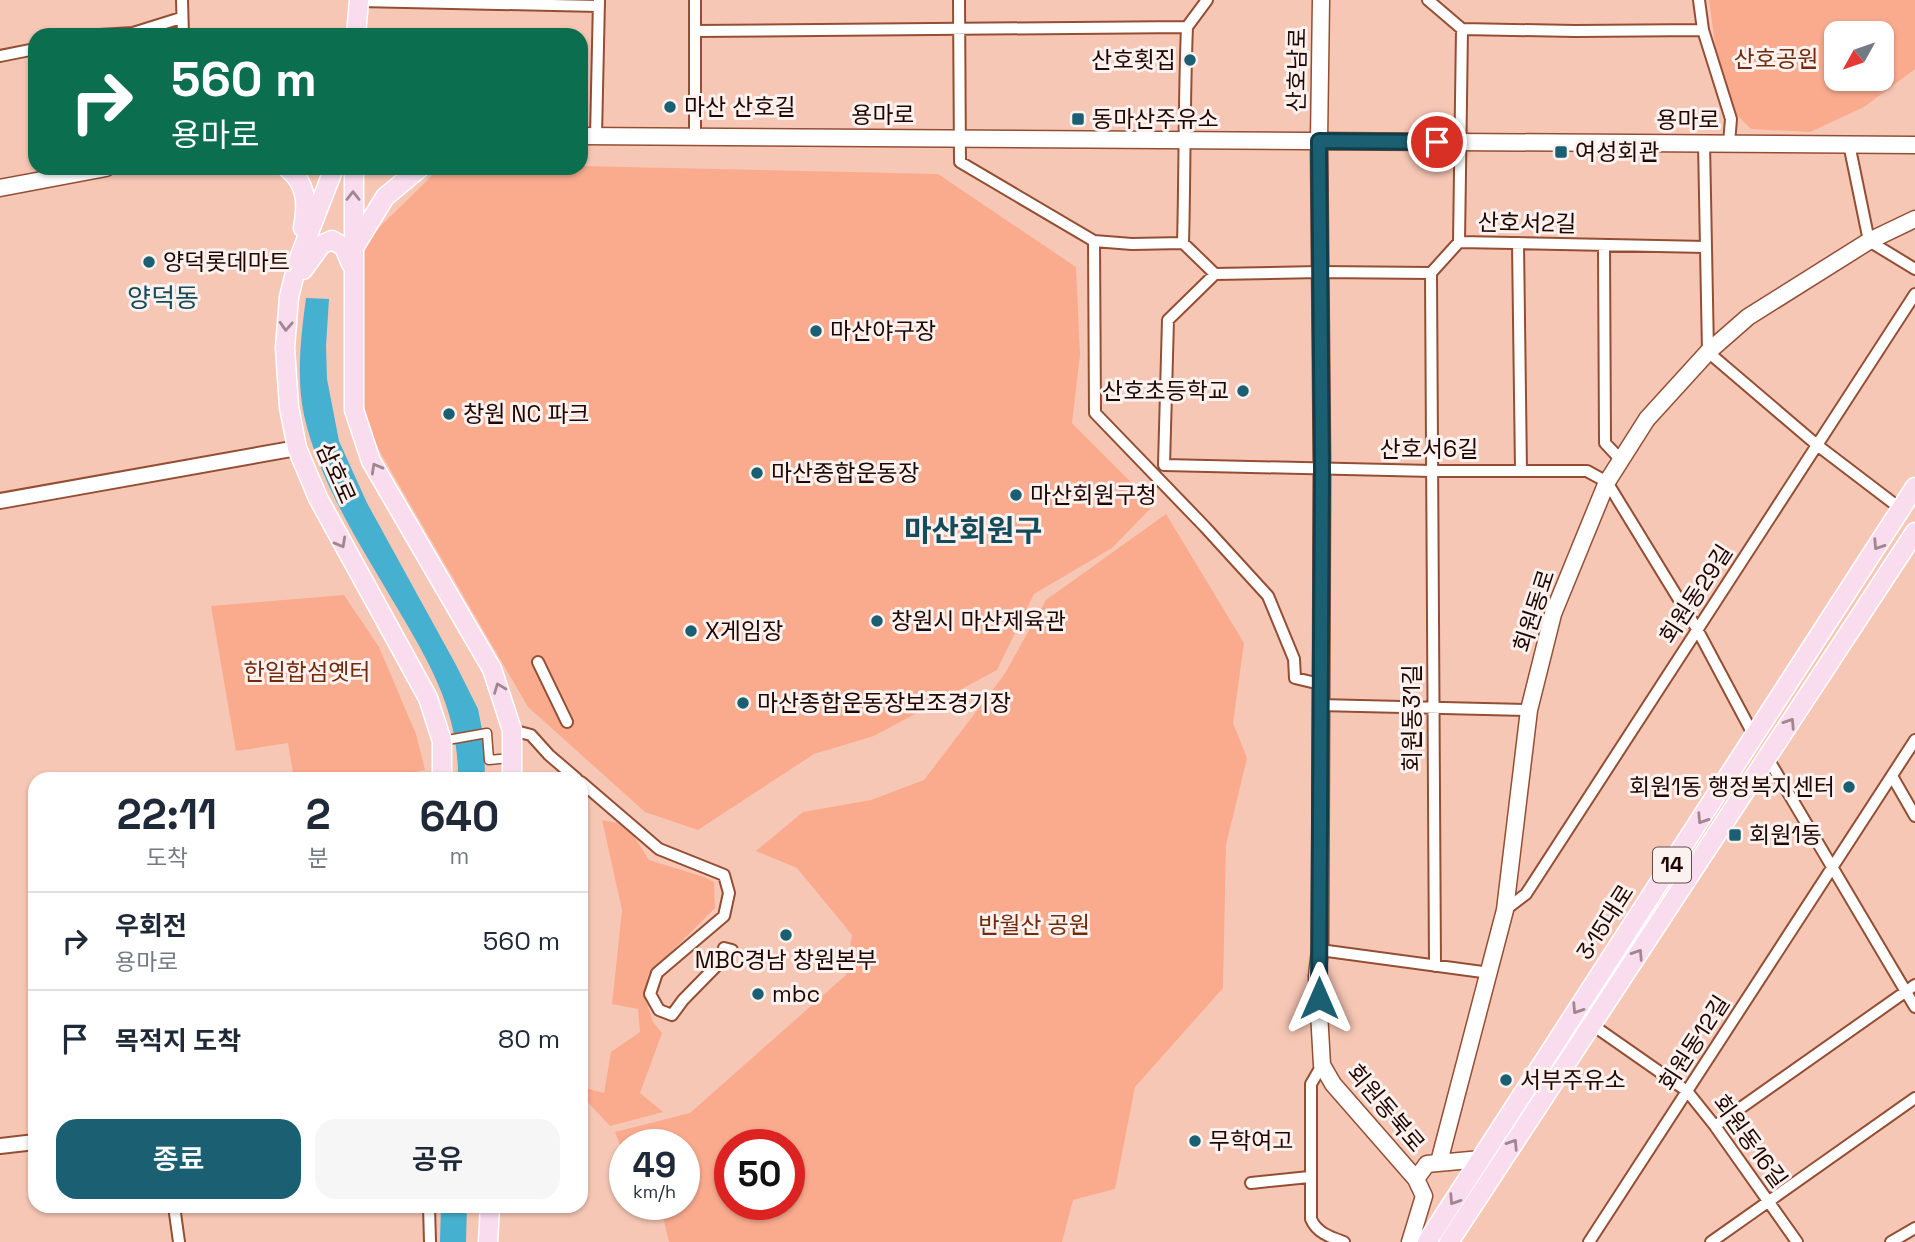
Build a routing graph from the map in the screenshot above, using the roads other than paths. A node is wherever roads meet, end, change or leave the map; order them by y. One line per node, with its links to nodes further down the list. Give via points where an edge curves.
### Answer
1 (182, 0): 10 (street)
2 (359, 0): 9 (street); 14 (main road)
3 (695, 0): 18 (street)
4 (959, 0): 15 (street)
5 (1207, 0): 11 (street)
6 (1321, 0): 25 (main road, 산호남로)
7 (1428, 0): 16 (street)
8 (1699, 0): 17 (street)
9 (599, 3): 21 (street)
10 (181, 18): 12 (street); 13 (street)
11 (1187, 27): 15 (street); 24 (street)
12 (149, 28)
13 (182, 28)
14 (357, 28)
15 (959, 29): 18 (street); 23 (street)
16 (1462, 29): 17 (street); 26 (street)
17 (1703, 30): 28 (street, via 1731,119)
18 (695, 31): 22 (street)
19 (28, 50): 20 (street)
20 (0, 56)
21 (589, 136): 22 (main road, 용마로)
22 (695, 136): 23 (main road, 용마로)
23 (958, 138): 24 (main road, 용마로); 38 (street, via 960,162)
24 (1185, 140): 25 (main road, 용마로); 41 (street)
25 (1319, 141): 26 (main road, 용마로); 49 (main road, 회원동북로)
26 (1461, 142): 27 (main road, 용마로); 40 (street)
27 (1704, 143): 28 (main road, 용마로); 44 (street)
28 (1729, 144): 29 (main road, 용마로)
29 (1849, 144): 30 (main road, 용마로); 39 (street)
30 (1915, 145)
31 (69, 175): 36 (main road)
32 (294, 175): 46 (main road, via 307,205)
33 (331, 175): 46 (main road, 삼호로)
34 (354, 175): 45 (main road, 삼호로, one-way to 34)
35 (412, 175): 45 (main road, via 385,197)
36 (0, 188)
37 (1915, 219): 39 (main road, 회원동로)
38 (1094, 241): 41 (street); 62 (street, via 1095,413)
39 (1869, 241): 47 (street); 54 (main road, 회원동로, via 1748,317)
40 (1459, 242): 42 (street, 산호서2길); 50 (street, 산호서2길)
41 (1183, 243): 51 (street)
42 (1518, 243): 43 (street, 산호서2길); 61 (street)
43 (1604, 245): 44 (street, 산호서2길); 57 (street, via 1605,443)
44 (1706, 247): 54 (street)
45 (354, 249): 48 (main road, 삼호로)
46 (298, 261): 52 (main road, 삼호로)
47 (1915, 269)
48 (354, 270): 52 (main road, via 344,247 326,241); 75 (main road, 삼호로, one-way to 48, via 492,669 371,461 363,438 354,410)
49 (1320, 272): 50 (street); 51 (street); 59 (main road, 회원동북로)
50 (1431, 273): 60 (street, 회원동31길)
51 (1215, 274): 58 (street, via 1168,320)
52 (291, 288): 56 (main road, 삼호로, one-way to 56, via 286,378)
53 (1915, 293): 55 (street, 회원동29길)
54 (1708, 352): 55 (street); 57 (main road, 회원동로, via 1647,419)
55 (1817, 445): 66 (street); 68 (street, 회원동29길)
56 (297, 448): 65 (street); 77 (main road, 삼호로, one-way to 77, via 318,498 399,642)
57 (1621, 460): 63 (main road, 회원동로)
58 (1164, 465): 59 (street, 산호서6길); 62 (street)
59 (1322, 469): 60 (street, 산호서6길); 70 (main road, 회원동북로)
60 (1432, 471): 61 (street, 산호서6길); 72 (street, 회원동31길)
61 (1521, 471): 63 (street, 산호서6길, via 1587,471)
62 (1160, 480): 70 (street, via 1268,596 1294,659 1295,678)
63 (1606, 482): 68 (street); 73 (main road, 회원동로, via 1553,614)
64 (1915, 488): 66 (main road, 3·15대로 / 14)
65 (0, 501)
66 (1901, 509): 76 (main road, 3·15대로 / 14, one-way to 76)
67 (1915, 532): 80 (main road, 3·15대로 / 14, one-way to 67)
68 (1698, 629): 76 (street); 88 (street, 회원동29길, via 1526,894)
69 (538, 662): 74 (street)
70 (1320, 684): 71 (main road, 회원동북로)
71 (1320, 705): 72 (street); 90 (main road, 회원동북로)
72 (1433, 707): 73 (street); 91 (street, 회원동31길)
73 (1529, 710): 88 (main road, 회원동로)
74 (568, 722)
75 (512, 730): 79 (main road, 삼호로); 83 (street, via 531,734)
76 (1754, 736): 102 (main road, 3·15대로 / 14, one-way to 102)
77 (446, 740): 79 (street, via 487,733 489,760); 81 (main road, 삼호로)
78 (1915, 740): 84 (street, 회원동12길)
79 (513, 757): 82 (main road, 삼호로)
80 (1767, 757): 87 (street); 95 (main road, 3·15대로 / 14, one-way to 80)
81 (443, 772)
82 (512, 772)
83 (569, 772)
84 (1892, 776): 86 (street); 87 (street, 회원동12길)
85 (588, 788): 89 (street, via 659,849 724,875 729,893 724,916 657,973 650,994 659,1010 672,1015 732,950)
86 (1915, 816)
87 (1834, 866): 93 (street); 97 (street, 회원동12길)
88 (1505, 911): 92 (main road, 회원동로)
89 (724, 948)
90 (1320, 950): 91 (street); 96 (main road, 회원동북로)
91 (1435, 965): 92 (street)
92 (1490, 973): 103 (main road, 회원동로)
93 (1911, 988): 94 (street); 99 (street)
94 (1915, 1007)
95 (1591, 1024): 97 (street, 회원동16길); 118 (main road, 3·15대로 / 14, one-way to 95)
96 (1322, 1065): 104 (street, via 1311,1084); 105 (main road, 회원동북로)
97 (1687, 1091): 99 (street, 회원동16길); 119 (street, 회원동12길)
98 (1915, 1098): 107 (street)
99 (1715, 1126): 107 (street, 회원동16길)
100 (28, 1143): 101 (street)
101 (0, 1146)
102 (1480, 1159): 103 (main road); 117 (main road, 3·15대로 / 14, one-way to 117)
103 (1439, 1162): 105 (main road, via 1427,1164)
104 (1309, 1177): 106 (street); 115 (street, via 1314,1226)
105 (1416, 1179): 116 (main road, via 1424,1196)
106 (1251, 1182)
107 (1768, 1201): 120 (street); 121 (street, 회원동16길)
108 (175, 1213): 112 (street)
109 (429, 1213): 113 (street)
110 (490, 1213): 114 (main road)
111 (1915, 1228): 122 (street)
112 (179, 1242)
113 (430, 1242)
114 (488, 1242)
115 (1344, 1242)
116 (1410, 1242)
117 (1427, 1242)
118 (1449, 1242)
119 (1589, 1242)
120 (1711, 1242)
121 (1797, 1242)
122 (1891, 1242)

